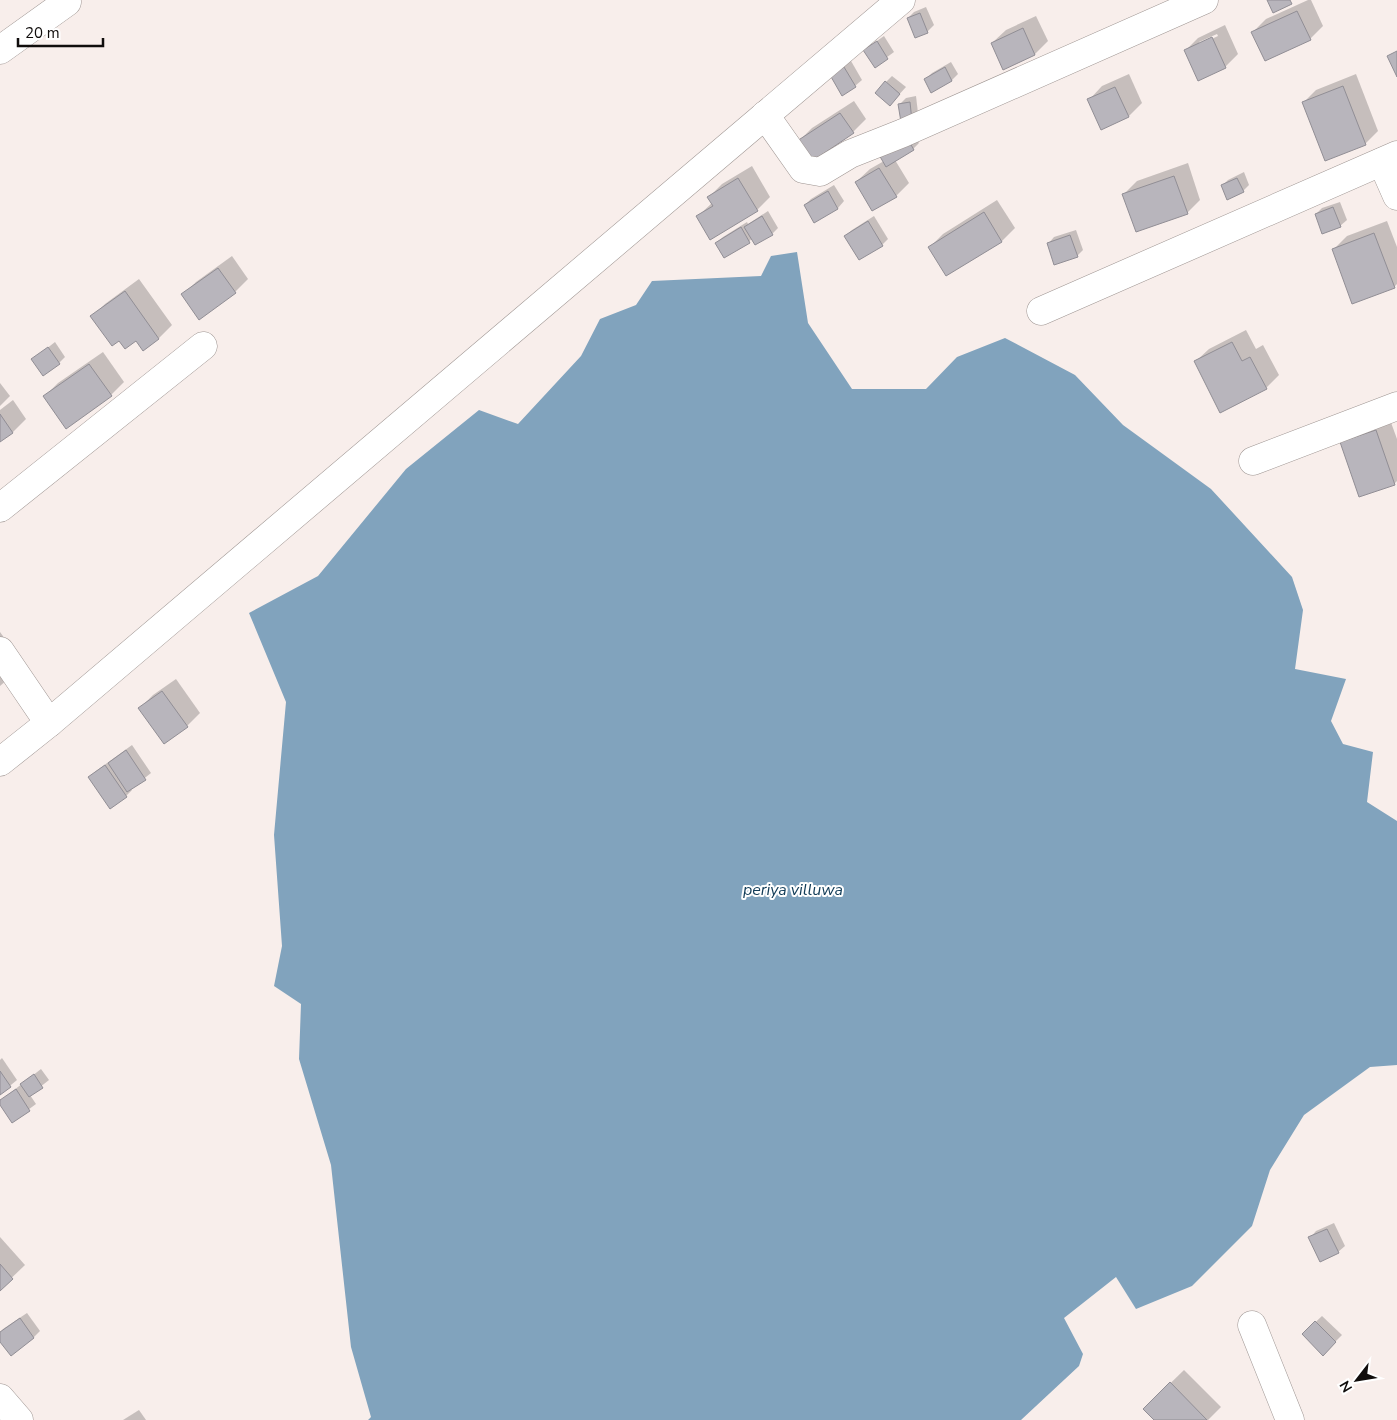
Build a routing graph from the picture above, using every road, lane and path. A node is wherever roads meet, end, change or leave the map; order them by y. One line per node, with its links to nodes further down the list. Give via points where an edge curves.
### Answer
1 (901, 0): 5 (main road)
2 (1204, 0): 5 (main road, via 850,154 820,172 803,169)
3 (67, 2): 4 (main road)
4 (0, 50)
5 (765, 115): 14 (main road)
6 (1389, 158): 7 (main road); 8 (main road)
7 (1397, 196)
8 (1040, 311)
9 (203, 346): 12 (main road)
10 (1397, 406): 11 (main road)
11 (1253, 461)
12 (0, 508)
13 (0, 651): 14 (main road)
14 (49, 722): 15 (main road)
15 (0, 762)
16 (1252, 1325): 19 (main road)
17 (0, 1398): 18 (main road)
18 (19, 1420)
19 (1290, 1420)

